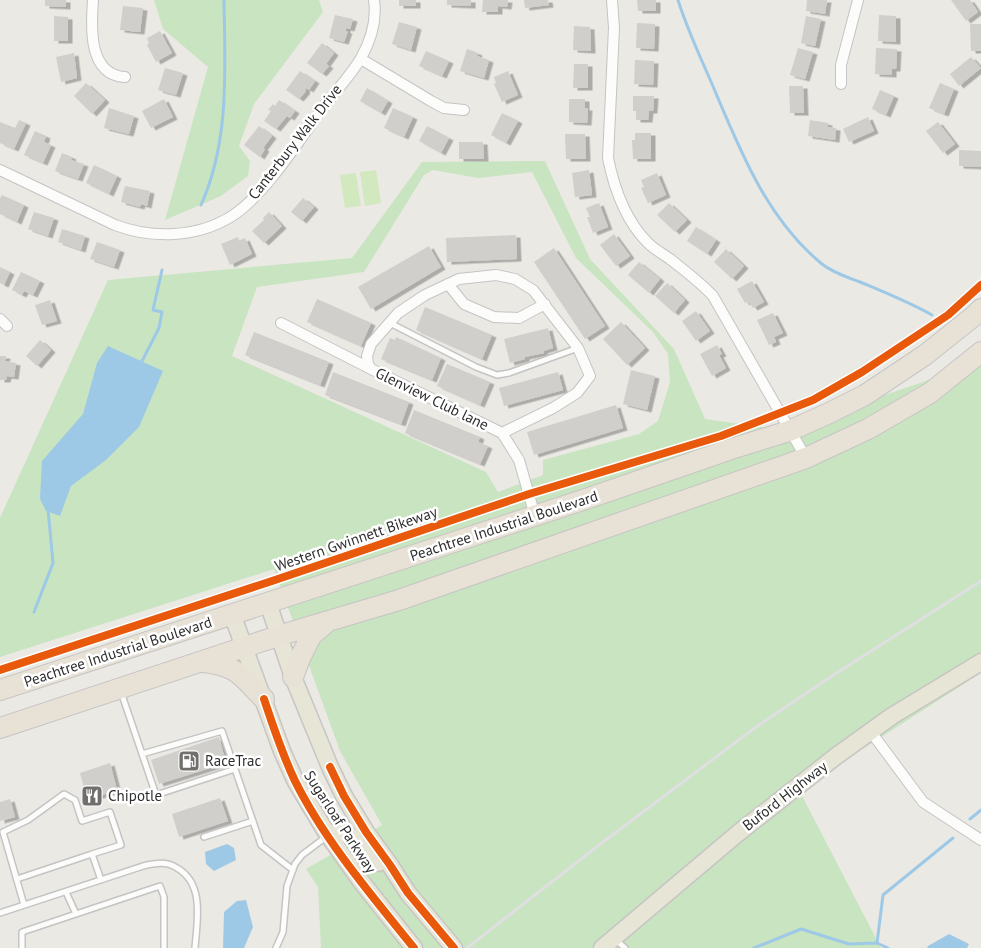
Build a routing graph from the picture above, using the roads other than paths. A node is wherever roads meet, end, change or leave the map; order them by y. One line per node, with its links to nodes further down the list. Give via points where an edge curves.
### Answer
1 (93, 0): 6 (street, via 91,27 97,57 114,76)
2 (374, 0): 5 (street, Canterbury Walk Drive, via 373,29)
3 (612, 0): 18 (street, via 614,28 608,158 621,203 648,243 713,296)
4 (858, 0): 7 (street, via 841,65)
5 (361, 58): 8 (street, via 438,105); 9 (street, Canterbury Walk Drive, via 270,179 246,204 232,216 193,232 134,232)
6 (125, 77)
7 (841, 84)
8 (464, 110)
9 (0, 170)
10 (448, 284): 11 (street, via 459,279 496,275 515,279 534,290); 11 (street, via 464,304 494,317 519,318); 14 (street, via 425,294 398,313)
11 (545, 304): 15 (street)
12 (981, 309): 18 (highway, Peachtree Industrial Boulevard, via 925,355 865,395)
13 (282, 323): 17 (street, Glenview Club lane)
14 (390, 323): 15 (lane, via 498,375 510,374); 17 (street, via 371,344 367,356)
15 (578, 348): 19 (street, via 590,376 578,394)
16 (981, 352): 20 (highway, via 930,393 868,429)
17 (371, 370): 19 (street, Glenview Club lane)
18 (789, 431): 20 (street); 21 (highway, Peachtree Industrial Boulevard)
19 (502, 433): 21 (street, Glenview Club lane, via 519,460)
20 (806, 458): 24 (highway)
21 (535, 516): 22 (highway, Peachtree Industrial Boulevard)
22 (268, 603): 23 (highway, Peachtree Industrial Boulevard); 25 (main road, Sugarloaf Parkway)
23 (232, 614): 26 (main road, Sugarloaf Parkway); 31 (highway, Peachtree Industrial Boulevard)
24 (328, 621): 25 (highway); 29 (highway, via 311,636)
25 (278, 636): 26 (highway); 29 (main road, Sugarloaf Parkway)
26 (245, 647): 27 (highway); 32 (main road, Sugarloaf Parkway)
27 (202, 662): 30 (highway); 32 (highway, via 223,664 238,672)
28 (981, 662): 34 (main road, Buford Highway)
29 (293, 677): 46 (main road, Sugarloaf Parkway, via 344,796)
30 (120, 689): 33 (highway); 35 (lane)
31 (0, 690)
32 (264, 699): 38 (main road, Sugarloaf Parkway, via 296,782)
33 (0, 728)
34 (871, 732): 40 (street, via 923,802); 50 (main road, Buford Highway, via 737,834)
35 (142, 754): 36 (lane, via 222,731); 36 (lane, via 156,795)
36 (235, 769): 37 (lane)
37 (253, 821): 39 (lane); 42 (lane, via 261,845)
38 (328, 835): 42 (lane, via 302,855); 46 (main road, via 340,832 353,839); 55 (main road, Sugarloaf Parkway)
39 (204, 837)
40 (981, 840)
41 (92, 854): 43 (lane); 43 (lane, via 121,846 110,812 82,821 75,800 64,794 28,820 3,832); 44 (lane)
42 (293, 870): 54 (lane, via 287,886 283,932)
43 (17, 879): 47 (lane)
44 (101, 880): 45 (lane); 53 (lane, via 153,863 175,866 186,873 198,903)
45 (66, 892): 47 (lane); 49 (lane)
46 (408, 893): 56 (main road, Sugarloaf Parkway)
47 (24, 906): 48 (lane)
48 (0, 914)
49 (76, 914): 51 (lane, via 22,932); 52 (lane, via 160,886 164,897)
50 (614, 945)
51 (22, 948)
52 (164, 948)
53 (195, 948)
54 (276, 948)
55 (414, 948)
56 (454, 948)

